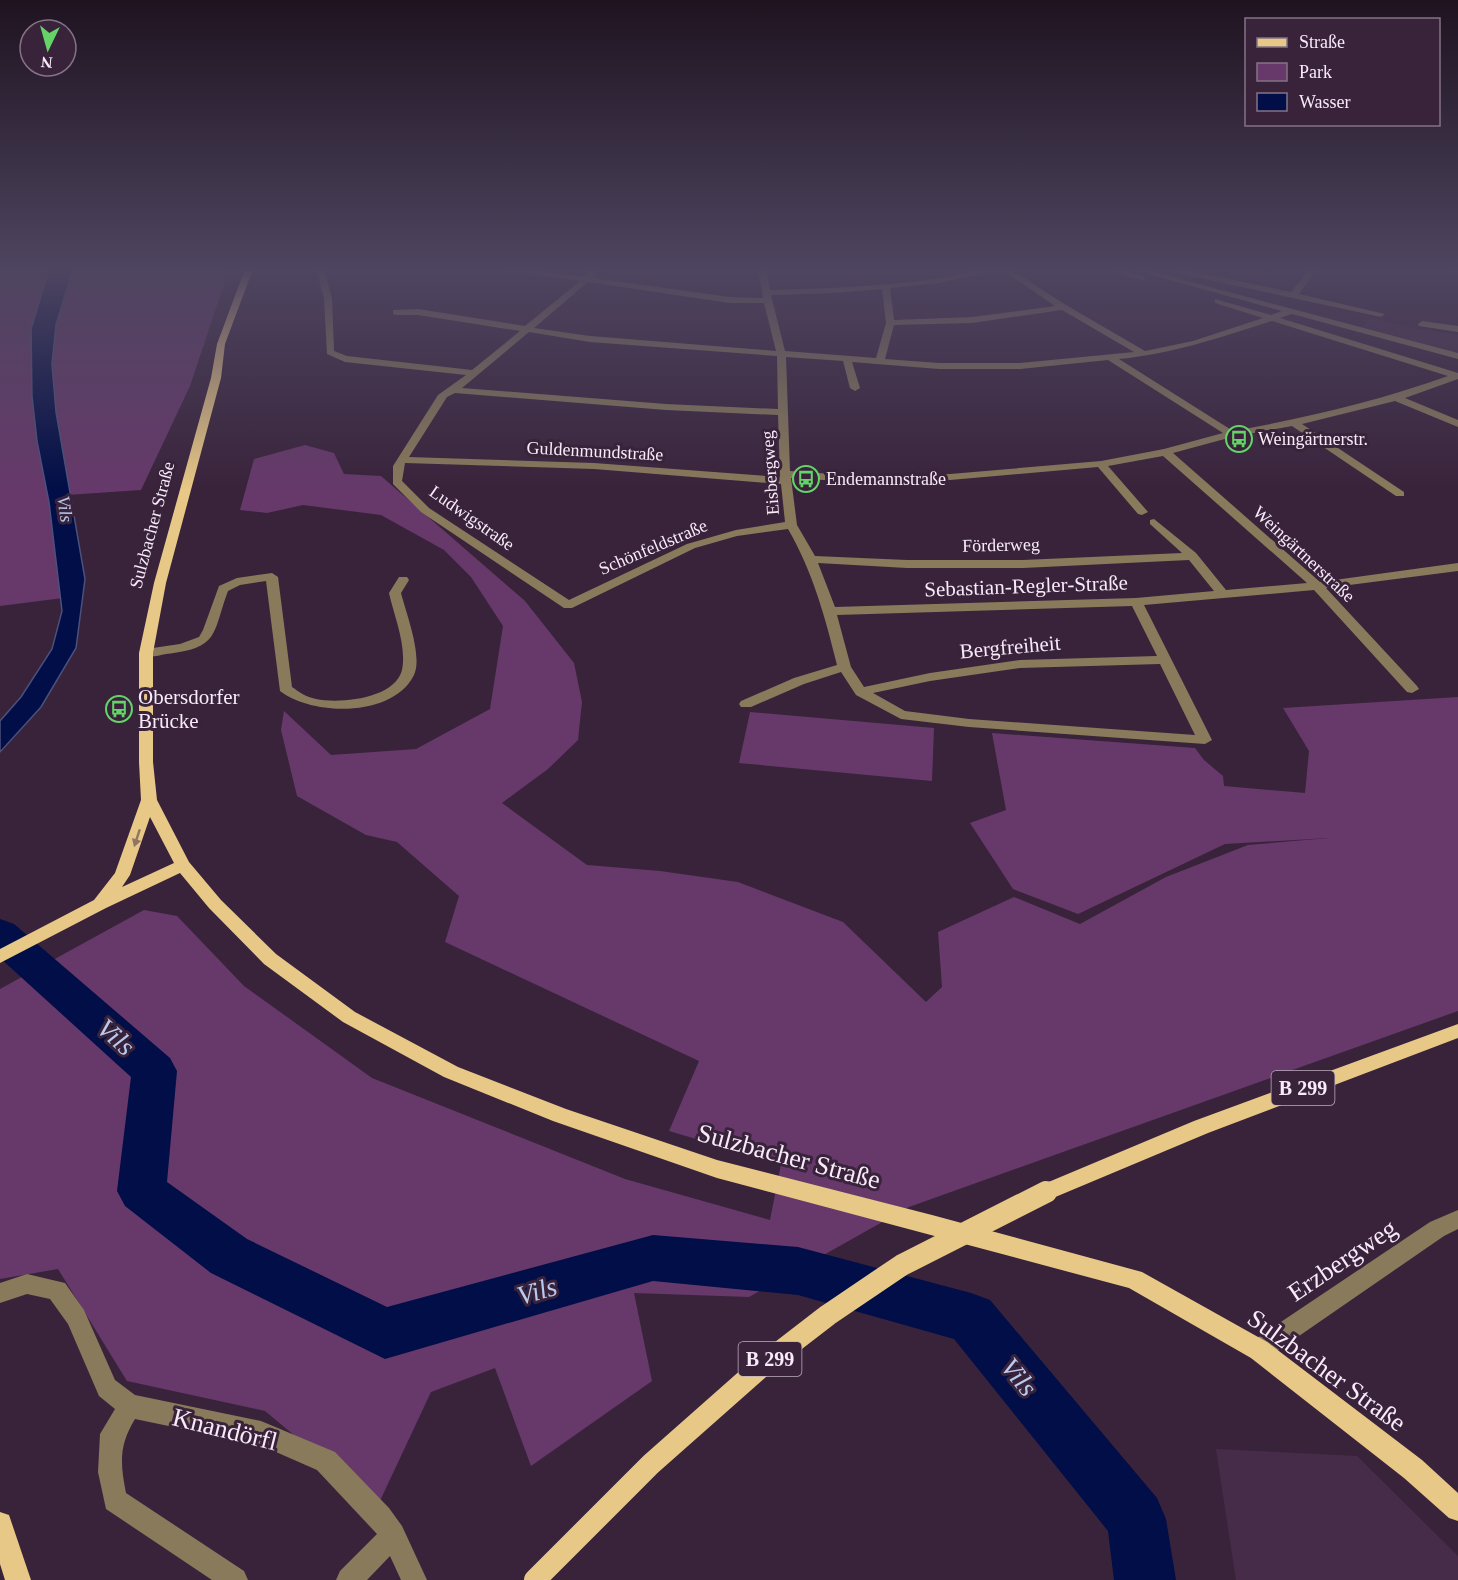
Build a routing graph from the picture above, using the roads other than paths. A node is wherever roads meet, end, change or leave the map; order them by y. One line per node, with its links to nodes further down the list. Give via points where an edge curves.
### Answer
1 (221, 343): 45 (main road, Sulzbacher Straße, via 216,378 160,583)
2 (330, 343): 17 (street, via 330,352 345,359)
3 (508, 343): 17 (street, Ludwigstraße)
4 (638, 343): 11 (street)
5 (778, 343): 11 (street, Eisbergweg)
6 (885, 343): 16 (street)
7 (1125, 343): 12 (street)
8 (1199, 343): 12 (street)
9 (1351, 343): 18 (street)
10 (1409, 343): 13 (street)
11 (781, 354): 15 (street); 22 (street, Eisbergweg)
12 (1144, 354): 14 (street)
13 (1458, 356)
14 (1112, 359): 16 (street, via 1020,366); 27 (street)
15 (847, 360): 16 (street); 19 (street)
16 (879, 363)
17 (473, 373): 20 (street, Ludwigstraße)
18 (1458, 376): 21 (street)
19 (855, 388)
20 (454, 390): 22 (street); 29 (street, Ludwigstraße, via 443,395)
21 (1396, 398): 24 (street); 25 (street)
22 (784, 412): 31 (street, Eisbergweg)
23 (1458, 414): 24 (street)
24 (1444, 418): 26 (street)
25 (1294, 423): 27 (street); 32 (street)
26 (1458, 424)
27 (1231, 434): 28 (street)
28 (1165, 452): 30 (street); 40 (street, Weingärtnerstraße)
29 (403, 460): 31 (street, Guldenmundstraße); 43 (street, Ludwigstraße, via 397,482 425,510)
30 (1101, 464): 31 (street, via 950,477); 33 (street)
31 (785, 478): 35 (street, Eisbergweg)
32 (1400, 494)
33 (1142, 512)
34 (1155, 522): 36 (street)
35 (791, 525): 37 (street, Eisbergweg); 43 (street, Schönfeldstraße, via 736,533 691,546)
36 (1192, 556): 37 (street, Förderweg, via 1011,564); 41 (street)
37 (811, 559): 44 (street, Eisbergweg)
38 (1457, 568): 40 (street, Sebastian-Regler-Straße)
39 (403, 580): 45 (street, via 395,593 408,651 407,675 382,696 360,703 318,704 302,700 285,688 272,578 237,582 222,589 203,641)
40 (1317, 586): 41 (street, Sebastian-Regler-Straße); 48 (street, Weingärtnerstraße)
41 (1223, 595): 42 (street, Sebastian-Regler-Straße)
42 (1136, 602): 44 (street, Sebastian-Regler-Straße); 46 (street)
43 (568, 605)
44 (830, 611): 47 (street, Eisbergweg)
45 (146, 653): 51 (main road, Sulzbacher Straße)
46 (1165, 660): 49 (street, Bergfreiheit, via 1020,664); 49 (street, Eisbergweg, via 1204,740 901,715)
47 (844, 667): 49 (street, Eisbergweg); 50 (street)
48 (1412, 689)
49 (861, 692)
50 (746, 704)
51 (149, 800): 52 (main road, Sulzbacher Straße); 53 (main road, Sulzbacher Straße, one-way to 53, via 122,875)
52 (183, 865): 53 (main road); 58 (main road, Sulzbacher Straße, via 215,904 270,958 349,1017 451,1072 560,1115 717,1169 1134,1280)
53 (100, 904): 54 (main road)
54 (0, 957)
55 (1458, 1031): 67 (main road, B 299, bridge, via 1149,1148 1046,1192 902,1265 763,1365 651,1464)
56 (1458, 1220): 58 (street, Erzbergweg, via 1437,1229)
57 (0, 1293): 59 (street, Knandörfl, via 27,1284 57,1290 76,1317 107,1388)
58 (1258, 1350): 60 (main road, Sulzbacher Straße, via 1413,1469)
59 (130, 1406): 62 (street, Knandörfl, via 261,1433 326,1461); 64 (street, via 112,1434 110,1472 115,1500)
60 (1458, 1509)
61 (0, 1524): 63 (main road)
62 (393, 1535): 65 (street); 66 (street, Knandörfl)
63 (18, 1580)
64 (235, 1580)
65 (350, 1580)
66 (414, 1580)
67 (536, 1580)

